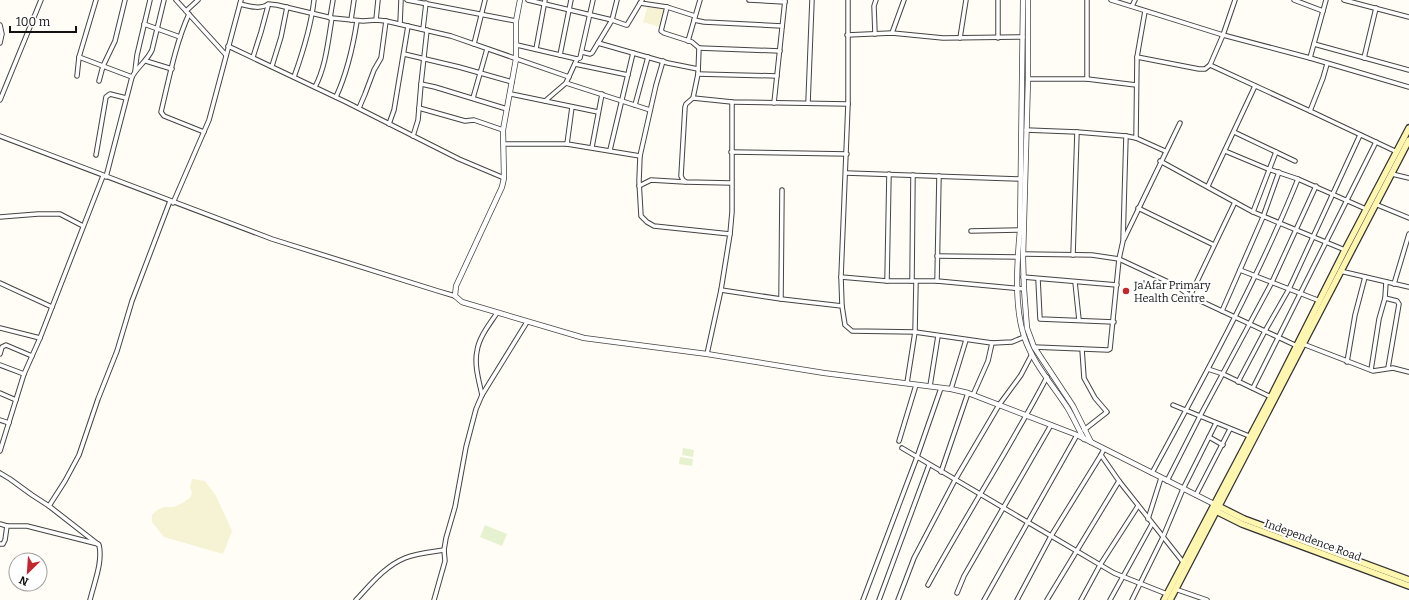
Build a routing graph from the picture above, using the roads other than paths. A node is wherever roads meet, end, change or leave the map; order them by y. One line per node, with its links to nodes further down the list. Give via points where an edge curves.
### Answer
1 (41, 0): 139 (street)
2 (96, 0): 96 (street)
3 (125, 0): 109 (street, via 113,47)
4 (150, 0): 65 (street)
5 (164, 0): 70 (street)
6 (176, 0): 48 (street)
7 (198, 0): 48 (street)
8 (314, 0): 53 (street)
9 (333, 0): 57 (street)
10 (354, 0): 59 (street)
11 (378, 0): 60 (street)
12 (401, 0): 66 (street)
13 (407, 0): 37 (street)
14 (485, 0): 55 (street)
15 (520, 0): 64 (street)
16 (528, 0): 40 (street)
17 (571, 0): 49 (street)
18 (593, 0): 54 (street)
19 (617, 0): 61 (street)
20 (700, 0): 58 (street)
21 (749, 0): 38 (street)
22 (812, 0): 144 (street)
23 (848, 0): 74 (street)
24 (876, 0): 73 (street)
25 (904, 0): 72 (street)
26 (966, 0): 78 (street)
27 (998, 0): 79 (street)
28 (1023, 0): 77 (street)
29 (1028, 0): 123 (street)
30 (1088, 0): 124 (street)
31 (1111, 0): 44 (street)
32 (1135, 0): 44 (street)
33 (1235, 0): 75 (street)
34 (1294, 0): 51 (street)
35 (1326, 0): 51 (street)
36 (1344, 0): 47 (street)
37 (421, 1): 42 (street)
38 (785, 1): 69 (street)
39 (241, 2): 43 (street, via 262,7); 86 (street)
40 (545, 2): 49 (street); 89 (street)
41 (641, 2): 45 (street); 61 (street, via 627,25)
42 (426, 3): 55 (street); 71 (street)
43 (268, 4): 46 (street); 97 (street)
44 (1132, 6): 50 (street)
45 (667, 7): 58 (street); 80 (street, via 661,31)
46 (287, 8): 53 (street); 110 (street)
47 (1376, 8): 56 (street); 101 (street)
48 (186, 10): 52 (street)
49 (569, 10): 54 (street); 95 (street)
50 (1145, 11): 75 (street); 99 (street)
51 (1323, 11): 84 (street)
52 (189, 14): 76 (street); 94 (street)
53 (312, 14): 57 (street); 121 (street)
54 (590, 14): 61 (street); 91 (street)
55 (482, 15): 64 (street); 83 (street)
56 (1409, 17)
57 (331, 18): 59 (street); 131 (street, via 325,56)
58 (694, 18): 69 (street, via 704,22); 80 (street)
59 (351, 20): 62 (street)
60 (376, 20): 62 (street); 63 (street)
61 (612, 20): 82 (street)
62 (357, 21): 135 (street, via 344,79)
63 (386, 21): 66 (street); 148 (street, via 381,58)
64 (516, 21): 85 (street)
65 (144, 24): 70 (street); 114 (street)
66 (400, 24): 68 (street)
67 (0, 25): 81 (street)
68 (408, 26): 71 (street); 93 (street)
69 (782, 26): 90 (street)
70 (157, 28): 76 (street); 104 (street, via 152,50)
71 (425, 30): 83 (street); 102 (street)
72 (892, 33): 73 (street); 78 (street)
73 (875, 34): 74 (street)
74 (847, 35): 145 (street)
75 (1223, 35): 100 (street); 108 (street)
76 (180, 37): 111 (street)
77 (1023, 37): 79 (street); 150 (street)
78 (960, 38): 79 (street)
79 (998, 38)
80 (688, 41): 87 (street)
81 (0, 43)
82 (598, 43): 91 (street, via 591,54); 92 (street)
83 (474, 44): 88 (street)
84 (1314, 44): 100 (street); 101 (street)
85 (517, 45): 89 (street); 103 (street)
86 (228, 46): 94 (street); 97 (street)
87 (699, 48): 90 (street); 112 (street)
88 (487, 49): 103 (street); 115 (street)
89 (536, 49): 95 (street)
90 (780, 51): 119 (street)
91 (582, 52): 105 (street)
92 (633, 53): 98 (street); 117 (street)
93 (404, 54): 102 (street); 157 (street)
94 (226, 55): 161 (street)
95 (560, 55): 105 (street)
96 (80, 57): 109 (street); 118 (street)
97 (252, 57): 110 (street)
98 (648, 57): 106 (street); 146 (street)
99 (1137, 57): 108 (street, via 1200,69); 129 (street)
100 (1310, 58): 107 (street)
101 (1364, 58): 113 (street)
102 (424, 59): 115 (street); 128 (street)
103 (516, 59): 122 (street); 126 (street)
104 (146, 61): 111 (street); 114 (street)
105 (576, 61): 117 (street); 122 (street)
106 (663, 61): 112 (street); 153 (street)
107 (1327, 64): 132 (street); 154 (street)
108 (1210, 65): 130 (street)
109 (103, 66): 120 (street); 125 (street)
110 (272, 66): 121 (street)
111 (172, 69): 161 (street, via 162,115)
112 (698, 69): 116 (street)
113 (1409, 70)
114 (134, 72): 120 (street)
115 (480, 73): 126 (street); 137 (street)
116 (698, 74): 119 (street); 138 (street)
117 (628, 75): 140 (street)
118 (77, 76)
119 (777, 76): 143 (street)
120 (132, 77): 136 (street)
121 (294, 77): 131 (street)
122 (569, 77): 127 (street)
123 (1028, 79): 124 (street); 151 (street)
124 (1086, 79): 129 (street)
125 (99, 81)
126 (512, 82): 133 (street)
127 (566, 83): 134 (street); 141 (street)
128 (421, 84): 137 (street); 149 (street)
129 (1136, 85): 168 (street)
130 (1255, 86): 154 (street); 163 (street)
131 (315, 87): 135 (street)
132 (1409, 87)
133 (510, 94): 141 (street); 152 (street)
134 (602, 94): 140 (street); 155 (street)
135 (336, 97): 148 (street)
136 (126, 98): 181 (street, via 110,94 106,98); 191 (street)
137 (473, 98): 152 (street)
138 (693, 98): 142 (street); 197 (street, via 685,107 681,176)
139 (0, 100)
140 (622, 100): 146 (street); 174 (street)
141 (545, 101): 147 (street)
142 (732, 102): 143 (street); 177 (street)
143 (774, 102): 144 (street)
144 (808, 103): 145 (street)
145 (848, 104): 180 (street)
146 (635, 105): 153 (street)
147 (572, 107): 155 (street); 172 (street)
148 (358, 108): 157 (street)
149 (419, 108): 159 (street, via 465,121 474,120); 166 (street)
150 (1021, 108): 151 (street); 195 (street)
151 (1027, 108): 160 (street)
152 (507, 109): 159 (street)
153 (650, 110): 182 (street)
154 (1310, 111): 164 (street)
155 (598, 112): 173 (street)
156 (1180, 123): 175 (street)
157 (389, 124): 166 (street)
158 (1409, 128): 179 (main road)
159 (503, 130): 171 (street)
160 (1026, 130): 162 (street); 226 (street)
161 (204, 132): 205 (street)
162 (1077, 132): 167 (street); 228 (street)
163 (1234, 132): 176 (street); 178 (street)
164 (1360, 135): 170 (street); 203 (street)
165 (0, 136): 191 (street)
166 (413, 136): 193 (street)
167 (1126, 136): 168 (street); 222 (street)
168 (1136, 138): 175 (street)
169 (1409, 140): 189 (main road)
170 (1376, 142): 179 (street); 204 (street)
171 (504, 144): 172 (street); 193 (street)
172 (567, 144): 173 (street)
173 (592, 147): 174 (street)
174 (610, 150): 182 (street)
175 (1165, 151): 183 (street)
176 (1225, 151): 185 (street); 200 (street)
177 (731, 152): 180 (street); 198 (street)
178 (1276, 152): 184 (street); 185 (street)
179 (1397, 152): 209 (main road)
180 (847, 154): 187 (street)
181 (96, 155)
182 (640, 156): 199 (street)
183 (1160, 161): 200 (street); 208 (street)
184 (1295, 161)
185 (1268, 169): 186 (street); 210 (street)
186 (1279, 172): 196 (street); 212 (street)
187 (846, 173): 188 (street); 234 (street)
188 (888, 174): 190 (street); 238 (street)
189 (1392, 174): 194 (street); 207 (main road)
190 (913, 175): 192 (street); 239 (street)
191 (104, 176): 205 (street); 215 (street)
192 (939, 176): 195 (street); 227 (street)
193 (504, 178): 253 (street, via 456,286)
194 (1409, 178)
195 (1020, 179): 216 (street)
196 (1298, 179): 201 (street); 214 (street)
197 (686, 182): 198 (street); 199 (street, via 651,180)
198 (731, 183): 219 (street)
199 (639, 186): 219 (street, via 641,216 654,226)
200 (1208, 186): 206 (street)
201 (1316, 186): 203 (street); 217 (street)
202 (782, 190): 256 (street)
203 (1332, 194): 204 (street); 221 (street)
204 (1347, 200): 209 (street); 223 (street)
205 (172, 202): 253 (street, via 272,239); 341 (street, via 132,301 117,351 79,455)
206 (1235, 202): 210 (street); 224 (street)
207 (1376, 204): 213 (street); 232 (main road)
208 (1138, 208): 222 (street); 224 (street)
209 (1366, 209): 225 (main road)
210 (1253, 212): 212 (street)
211 (0, 217): 215 (street, via 60,214)
212 (1263, 217): 214 (street); 231 (street)
213 (1409, 218)
214 (1280, 223): 217 (street); 233 (street)
215 (82, 226): 259 (street)
216 (1020, 230): 218 (street); 229 (street)
217 (1296, 230): 221 (street); 242 (street)
218 (971, 231)
219 (730, 234): 251 (street)
220 (1409, 234): 245 (street)
221 (1312, 237): 223 (street); 250 (street)
222 (1123, 241): 230 (street)
223 (1326, 242): 225 (street); 252 (street)
224 (1214, 245): 254 (street)
225 (1345, 250): 232 (main road)
226 (1024, 254): 228 (street); 235 (street)
227 (937, 256): 229 (street); 240 (street)
228 (1073, 256): 230 (street, via 1102,256)
229 (1018, 257): 248 (street)
230 (1119, 260): 246 (street); 254 (street, via 1177,286)
231 (1240, 270): 233 (street); 260 (street)
232 (1338, 271): 236 (street); 257 (main road); 276 (main road)
233 (1256, 276): 242 (street); 262 (street)
234 (841, 277): 238 (street); 258 (street)
235 (1023, 277): 237 (street); 249 (street)
236 (1365, 277): 243 (street); 283 (street)
237 (1038, 279): 241 (street); 263 (street, via 1040,319)
238 (887, 281): 239 (street)
239 (914, 281): 240 (street); 269 (street)
240 (937, 282): 248 (street)
241 (1075, 282): 246 (street); 263 (street)
242 (1272, 282): 250 (street); 266 (street)
243 (1386, 282): 245 (street); 255 (street)
244 (0, 283): 259 (street)
245 (1394, 284): 247 (street)
246 (1117, 285): 265 (street)
247 (1409, 287)
248 (1018, 288): 249 (street); 271 (street, via 1020,323)
249 (1024, 289): 277 (street, via 1027,328)
250 (1289, 289): 252 (street); 268 (street)
251 (721, 290): 256 (street); 280 (street)
252 (1301, 294): 257 (street); 273 (street)
253 (456, 296): 261 (street, via 462,302)
254 (1190, 296): 260 (street)
255 (1385, 298): 286 (street, via 1399,304); 287 (street)
256 (781, 299): 258 (street)
257 (1320, 301): 276 (main road)
258 (842, 306): 269 (street, via 844,325 852,330)
259 (52, 307): 272 (street)
260 (1222, 311): 262 (street)
261 (497, 313): 264 (street); 301 (street, via 484,333 477,351 477,369)
262 (1235, 317): 266 (street); 285 (street)
263 (1078, 320): 265 (street)
264 (527, 322): 280 (street, via 584,338); 301 (street)
265 (1114, 322): 278 (street, via 1110,349)
266 (1250, 324): 268 (street); 290 (street)
267 (0, 328): 272 (street)
268 (1265, 331): 273 (street); 292 (street)
269 (915, 332): 270 (street); 293 (street)
270 (938, 336): 274 (street); 295 (street)
271 (1024, 337): 275 (street, via 1012,342); 281 (street)
272 (40, 338): 282 (street)
273 (1279, 338): 276 (street); 297 (street)
274 (966, 340): 275 (street); 298 (street)
275 (992, 343): 302 (street, via 988,361)
276 (1300, 345): 283 (street); 303 (main road); 344 (main road)
277 (1034, 347): 278 (street); 315 (street, via 1073,406)
278 (1082, 349): 315 (street, via 1084,378 1095,398 1107,412)
279 (0, 354): 282 (street, via 2,347 6,345)
280 (707, 354): 293 (street, via 824,373)
281 (1032, 354): 291 (street); 305 (street)
282 (32, 356): 289 (street)
283 (1347, 362): 287 (street)
284 (0, 365): 289 (street)
285 (1208, 368): 290 (street); 307 (street)
286 (1388, 368): 287 (street); 288 (street)
287 (1371, 370)
288 (1409, 372)
289 (24, 374): 304 (street)
290 (1224, 374): 292 (street); 309 (street)
291 (1047, 377): 308 (street); 321 (street)
292 (1238, 382): 297 (street)
293 (907, 383): 294 (street)
294 (916, 384): 295 (street); 322 (street)
295 (930, 386): 296 (street)
296 (941, 388): 298 (street); 329 (street)
297 (1253, 388): 303 (street)
298 (951, 390): 300 (street)
299 (0, 393): 304 (street)
300 (968, 393): 302 (street); 331 (street)
301 (482, 395): 354 (street, via 466,447 456,507)
302 (973, 396): 305 (street)
303 (1271, 397): 318 (main road)
304 (16, 400): 311 (street)
305 (1000, 405): 308 (street); 335 (street)
306 (1173, 405): 307 (street)
307 (1186, 410): 309 (street); 333 (street)
308 (1027, 416): 313 (street); 339 (street)
309 (1200, 416): 312 (street); 337 (street)
310 (0, 420): 311 (street)
311 (9, 423): 319 (street)
312 (1216, 423): 314 (street); 320 (street)
313 (1051, 425): 316 (street); 343 (street)
314 (1230, 429): 318 (street); 324 (street)
315 (1084, 430): 323 (street)
316 (1077, 435): 321 (street); 346 (street)
317 (0, 436): 319 (street)
318 (1249, 436): 344 (main road)
319 (5, 437): 327 (street)
320 (1209, 437): 324 (street); 338 (street)
321 (1084, 439): 323 (street)
322 (899, 441)
323 (1091, 442): 326 (street)
324 (1223, 445): 340 (street)
325 (902, 448): 329 (street)
326 (1104, 449): 328 (street); 333 (street)
327 (0, 451)
328 (1101, 455): 336 (street); 350 (street)
329 (917, 457): 330 (street); 369 (street)
330 (929, 465): 331 (street); 370 (street)
331 (941, 472): 335 (street)
332 (0, 473): 341 (street)
333 (1152, 473): 334 (street)
334 (1161, 478): 337 (street); 345 (street)
335 (955, 480): 339 (street); 371 (street, via 914,558)
336 (1119, 481): 342 (street); 355 (street)
337 (1167, 481): 338 (street)
338 (1183, 489): 340 (street); 351 (street)
339 (979, 494): 343 (street); 361 (street)
340 (1196, 495): 344 (street)
341 (49, 506): 353 (street)
342 (1138, 506): 345 (street); 357 (street)
343 (1003, 508): 346 (street); 364 (street)
344 (1215, 508): 356 (main road); 359 (main road, Independence Road); 362 (main road, Independence Road, via 1242,524); 363 (main road)
345 (1148, 519): 348 (street)
346 (1028, 522): 350 (street); 372 (street)
347 (0, 524): 349 (street)
348 (1152, 524): 351 (street); 358 (street)
349 (7, 526): 352 (street, via 5,540); 353 (street, via 27,526)
350 (1051, 536): 355 (street); 373 (street)
351 (1163, 537): 356 (street); 360 (street)
352 (0, 544)
353 (99, 545): 366 (street, via 100,560)
354 (444, 550): 367 (street, via 405,558 393,564); 368 (street, via 445,561)
355 (1076, 551): 357 (street); 374 (street)
356 (1183, 562): 365 (main road)
357 (1100, 565): 358 (street); 375 (street)
358 (1122, 576): 360 (street); 376 (street)
359 (1409, 580)
360 (1140, 583): 365 (street); 377 (street)
361 (928, 585)
362 (1409, 586)
363 (1175, 589): 379 (main road); 380 (street)
364 (956, 593)
365 (1167, 594): 378 (main road)
366 (90, 600)
367 (356, 600)
368 (434, 600)
369 (863, 600)
370 (880, 600)
371 (898, 600)
372 (984, 600)
373 (1017, 600)
374 (1047, 600)
375 (1081, 600)
376 (1110, 600)
377 (1132, 600)
378 (1164, 600)
379 (1170, 600)
380 (1207, 600)

